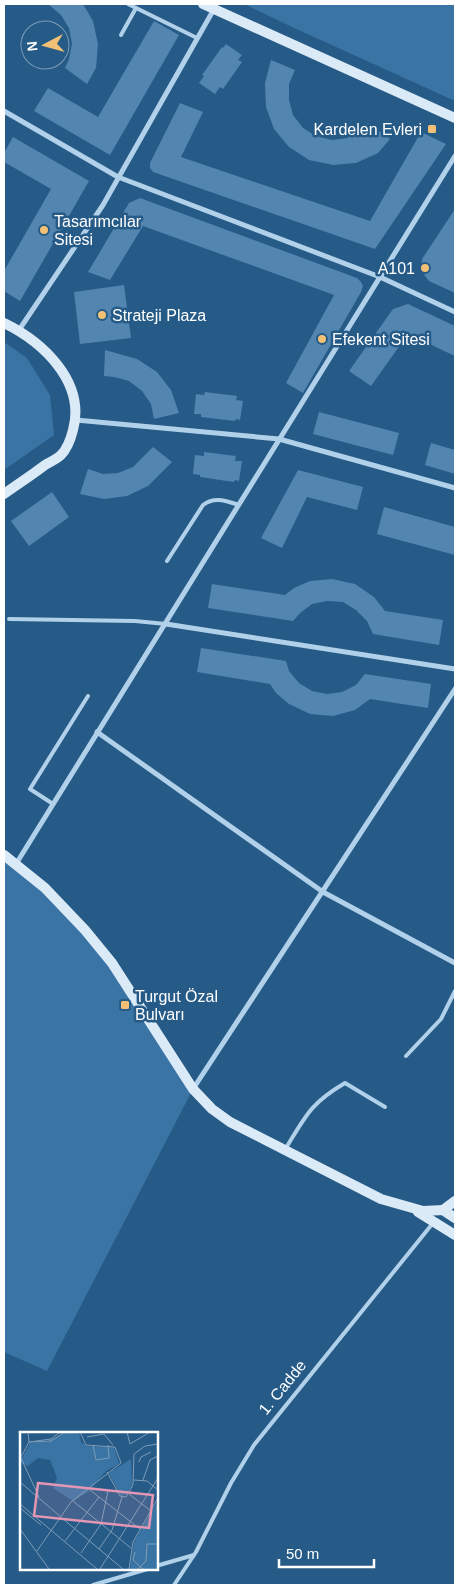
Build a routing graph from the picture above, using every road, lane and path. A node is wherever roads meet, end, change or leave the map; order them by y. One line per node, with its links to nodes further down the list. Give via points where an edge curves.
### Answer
1 (128, 4): 3 (lane)
2 (203, 4): 4 (street)
3 (136, 8): 5 (lane); 6 (lane)
4 (214, 9): 6 (street); 8 (street)
5 (121, 35)
6 (197, 38): 10 (street)
7 (4, 111): 10 (street)
8 (455, 118)
9 (455, 156): 11 (street)
10 (118, 177): 11 (street); 14 (street)
11 (380, 277): 12 (street); 16 (street)
12 (455, 312)
13 (4, 323): 14 (street)
14 (19, 330): 15 (street, via 59,366 75,403)
15 (76, 420): 16 (street); 18 (street, via 71,439 62,454)
16 (279, 439): 17 (street); 19 (street)
17 (455, 488)
18 (4, 494)
19 (239, 505): 20 (lane, via 219,499 203,505); 22 (street)
20 (167, 561)
21 (9, 619): 22 (lane)
22 (166, 624): 23 (street); 26 (street)
23 (455, 669)
24 (455, 689): 30 (street)
25 (88, 696): 27 (lane, via 30,788)
26 (97, 732): 27 (street); 30 (street)
27 (53, 804): 29 (street)
28 (4, 855): 29 (street)
29 (16, 864): 34 (street, via 45,888 112,963)
30 (323, 892): 31 (street); 34 (street)
31 (455, 963)
32 (455, 991): 33 (lane, via 441,1019)
33 (406, 1056)
34 (193, 1089): 36 (street, via 230,1122)
35 (385, 1108): 36 (lane, via 345,1084 314,1105)
36 (284, 1150): 38 (street, via 381,1199)
37 (455, 1201): 39 (street)
38 (413, 1209): 39 (street); 41 (street)
39 (443, 1210): 40 (street)
40 (455, 1218)
41 (434, 1222): 42 (street); 43 (lane, 1. Cadde, via 254,1445)
42 (455, 1236)
43 (194, 1555): 44 (lane); 47 (lane, 1. Cadde)
44 (158, 1565)
45 (148, 1569): 46 (lane)
46 (93, 1585)
47 (174, 1585)

